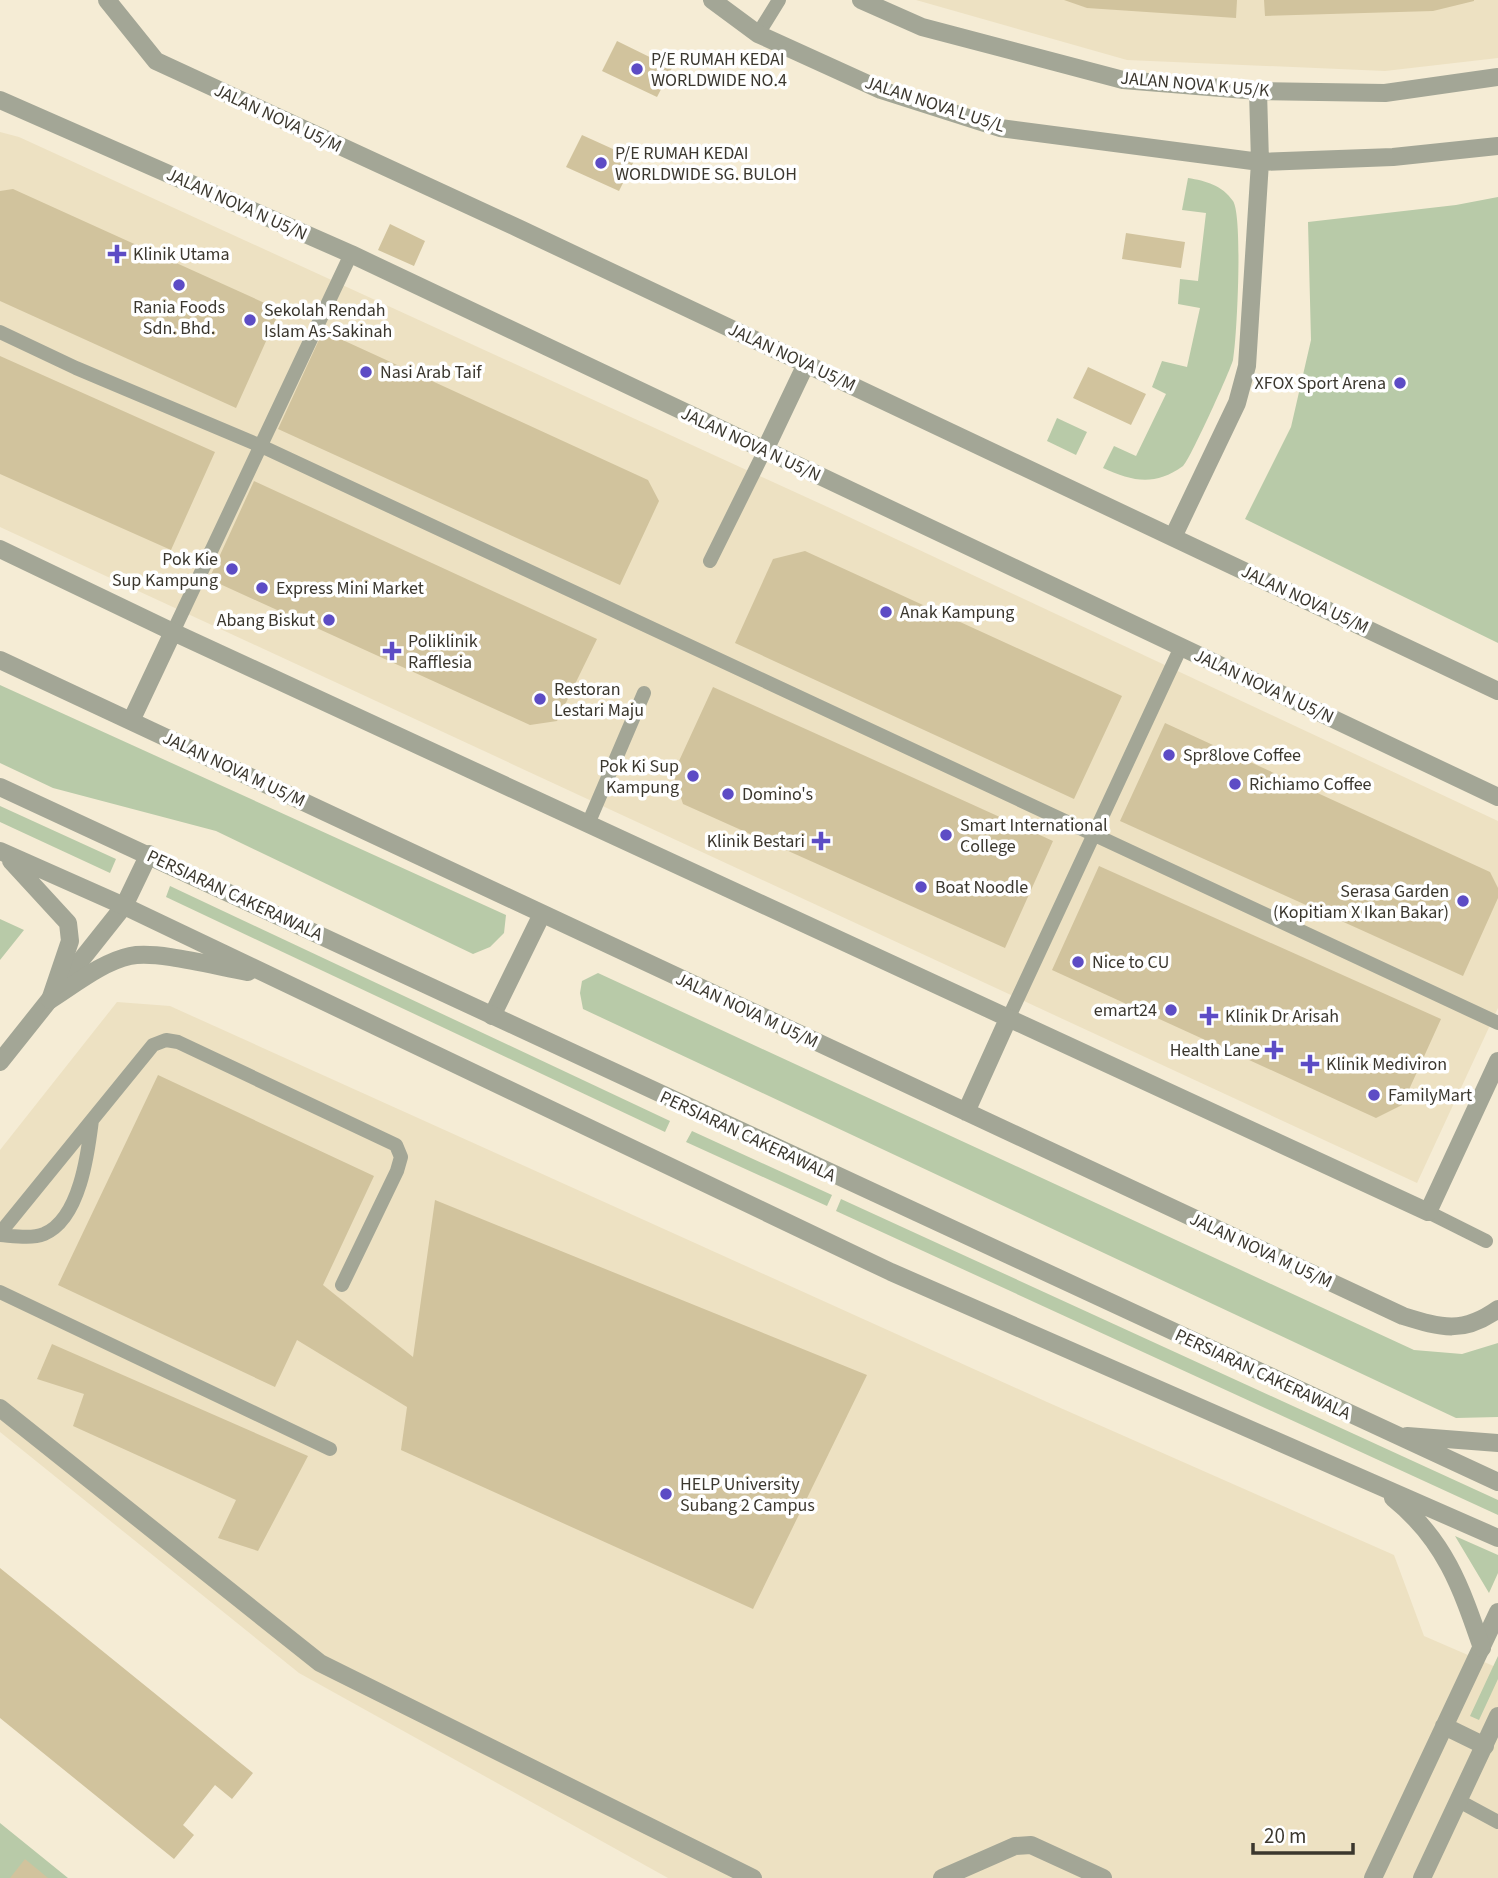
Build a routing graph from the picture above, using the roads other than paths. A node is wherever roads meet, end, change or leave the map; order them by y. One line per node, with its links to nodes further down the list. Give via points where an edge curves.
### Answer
1 (107, 0): 13 (street, JALAN NOVA U5/M, via 156,61)
2 (712, 0): 5 (street, JALAN NOVA L U5/L)
3 (779, 0): 5 (lane)
4 (861, 0): 7 (street, JALAN NOVA K U5/K, via 922,27 1123,80)
5 (758, 34): 10 (street, JALAN NOVA L U5/L, via 881,90 1000,128)
6 (1498, 77): 7 (street, JALAN NOVA K U5/K, via 1385,93)
7 (1258, 92): 10 (street)
8 (0, 100): 11 (street, JALAN NOVA N U5/N)
9 (1498, 146): 10 (street, JALAN NOVA L U5/L, via 1393,157)
10 (1260, 162): 16 (street, via 1247,366 1237,403)
11 (351, 254): 14 (lane); 15 (street, JALAN NOVA N U5/N)
12 (0, 332): 14 (lane)
13 (806, 364): 15 (street); 16 (street, JALAN NOVA U5/M)
14 (261, 446): 19 (lane); 28 (lane)
15 (765, 450): 18 (lane); 20 (street, JALAN NOVA N U5/N)
16 (1173, 537): 22 (street, JALAN NOVA U5/M)
17 (0, 549): 19 (street)
18 (710, 561)
19 (173, 632): 24 (street); 27 (street)
20 (1181, 647): 26 (street, JALAN NOVA N U5/N); 28 (lane)
21 (0, 660): 24 (street, JALAN NOVA M U5/M)
22 (1498, 691)
23 (644, 693): 27 (lane)
24 (131, 721): 32 (street, JALAN NOVA M U5/M)
25 (0, 787): 30 (street, PERSIARAN CAKERAWALA)
26 (1498, 797)
27 (588, 824): 36 (street)
28 (1094, 835): 36 (lane); 37 (lane)
29 (2, 852): 31 (street); 34 (street, via 68,923 70,941)
30 (149, 854): 31 (street); 35 (street, PERSIARAN CAKERAWALA)
31 (124, 906): 33 (street); 34 (street)
32 (542, 914): 35 (street); 40 (street, JALAN NOVA M U5/M)
33 (268, 976): 34 (street, via 130,956); 52 (street, via 891,1272)
34 (50, 1000): 39 (street)
35 (492, 1016): 49 (street, PERSIARAN CAKERAWALA)
36 (1009, 1019): 40 (street); 42 (street)
37 (1498, 1023)
38 (1498, 1061): 42 (street)
39 (0, 1062)
40 (966, 1112): 47 (street, JALAN NOVA M U5/M, via 1403,1317 1442,1329 1478,1323)
41 (92, 1120): 43 (lane); 43 (lane, via 85,1168 61,1220 45,1234); 45 (lane, via 153,1045 166,1040 397,1145 401,1157 397,1171)
42 (1428, 1212): 44 (lane)
43 (0, 1234)
44 (1486, 1241)
45 (342, 1285)
46 (0, 1292): 51 (lane)
47 (1498, 1309)
48 (0, 1408): 62 (street, via 320,1663)
49 (1396, 1436): 50 (street); 53 (street, PERSIARAN CAKERAWALA)
50 (1498, 1443)
51 (330, 1449)
52 (1373, 1482): 54 (street); 56 (street, via 1419,1519 1446,1556)
53 (1498, 1482)
54 (1498, 1538)
55 (1498, 1612): 56 (street)
56 (1482, 1648): 58 (street)
57 (1498, 1716): 59 (street)
58 (1444, 1727): 59 (street); 65 (street)
59 (1485, 1746): 60 (street)
60 (1459, 1801): 61 (lane); 66 (street)
61 (1498, 1822)
62 (753, 1878)
63 (942, 1878): 64 (street, via 1015,1846 1031,1845)
64 (1103, 1878)
65 (1373, 1878)
66 (1422, 1878)

